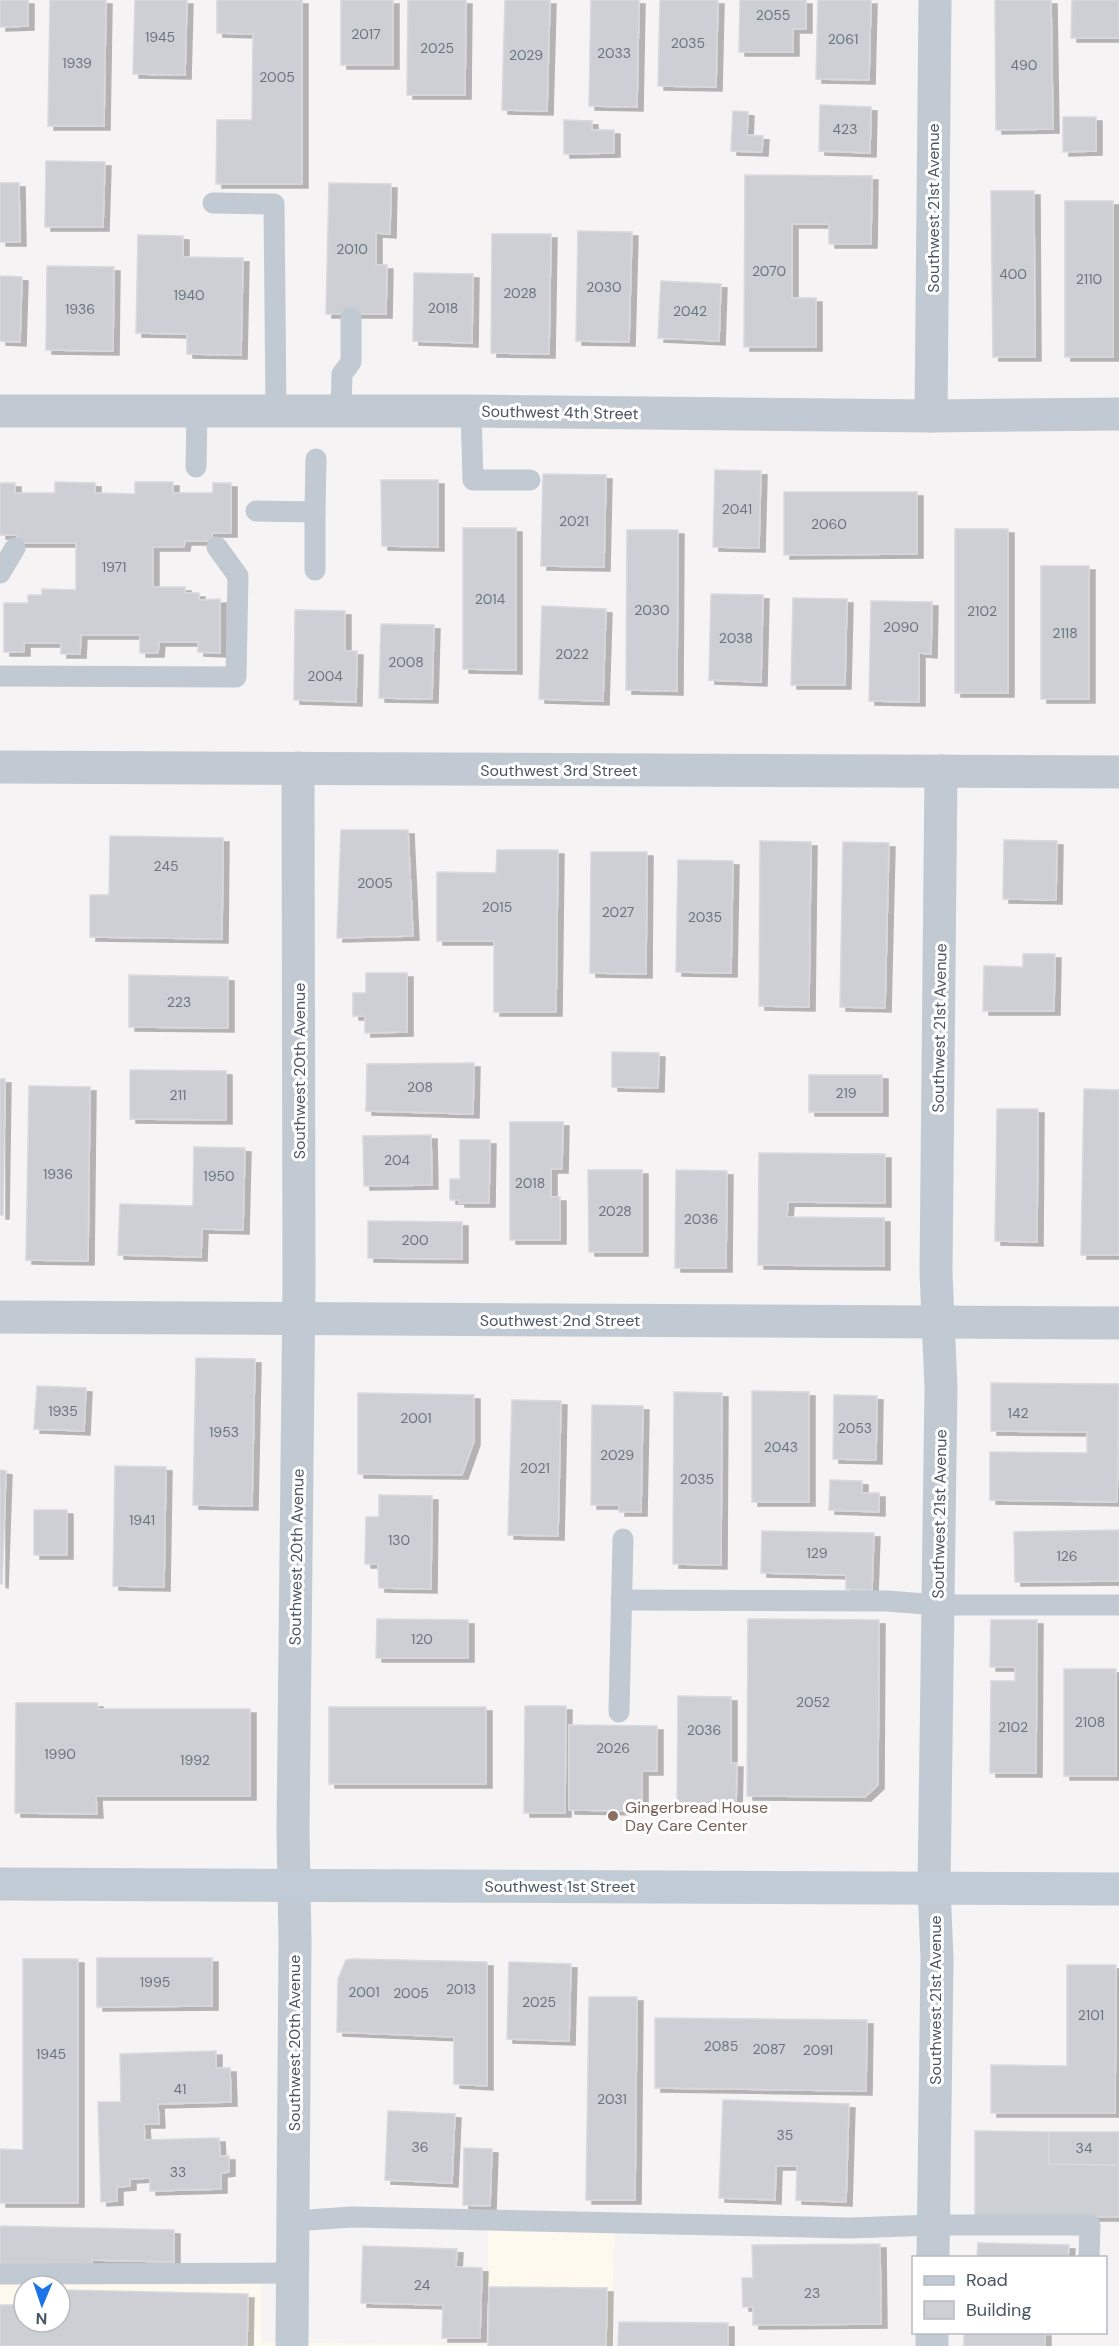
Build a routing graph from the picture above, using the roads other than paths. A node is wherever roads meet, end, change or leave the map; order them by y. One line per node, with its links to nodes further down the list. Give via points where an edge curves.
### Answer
1 (935, 0): 10 (street, Southwest 21st Avenue)
2 (213, 203): 6 (lane, via 274,204)
3 (351, 318): 7 (lane, via 351,362 342,374)
4 (0, 411): 5 (street, Southwest 4th Street)
5 (197, 411): 6 (street, Southwest 4th Street); 12 (lane)
6 (276, 411): 7 (street, Southwest 4th Street)
7 (341, 411): 8 (street, Southwest 4th Street)
8 (471, 411): 10 (street, Southwest 4th Street); 13 (lane, via 473,480)
9 (1119, 414): 10 (street, Southwest 4th Street)
10 (931, 416)
11 (316, 459): 15 (lane)
12 (196, 467)
13 (530, 480)
14 (256, 511): 15 (lane)
15 (315, 512): 18 (lane)
16 (217, 547): 20 (lane, via 237,576 236,676)
17 (15, 548): 19 (lane)
18 (315, 570)
19 (0, 573)
20 (0, 676)
21 (0, 767): 22 (street, Southwest 3rd Street)
22 (298, 768): 23 (street, Southwest 3rd Street); 26 (street, Southwest 20th Avenue)
23 (941, 771): 24 (street, Southwest 3rd Street); 27 (street, Southwest 21st Avenue, via 936,1273)
24 (1119, 772)
25 (0, 1317): 26 (street, Southwest 2nd Street)
26 (299, 1319): 27 (street, Southwest 2nd Street); 35 (street, Southwest 20th Avenue)
27 (939, 1321): 28 (street, Southwest 2nd Street); 31 (street, Southwest 21st Avenue)
28 (1119, 1323)
29 (623, 1539): 30 (lane)
30 (621, 1600): 31 (lane, via 887,1601); 33 (lane)
31 (938, 1605): 32 (lane); 36 (street, Southwest 21st Avenue)
32 (1119, 1605)
33 (619, 1712)
34 (0, 1884): 35 (main road, Southwest 1st Street)
35 (295, 1886): 36 (main road, Southwest 1st Street); 38 (street, Southwest 20th Avenue)
36 (934, 1888): 37 (main road, Southwest 1st Street); 39 (street, Southwest 21st Avenue)
37 (1119, 1889)
38 (293, 2221): 39 (lane, via 352,2217 850,2228); 42 (street, Southwest 20th Avenue)
39 (934, 2225): 40 (street, Southwest 21st Avenue); 41 (lane, via 1090,2225)
40 (933, 2256)
41 (1089, 2256)
42 (293, 2273): 43 (lane); 44 (street, Southwest 20th Avenue)
43 (0, 2274)
44 (292, 2346)

